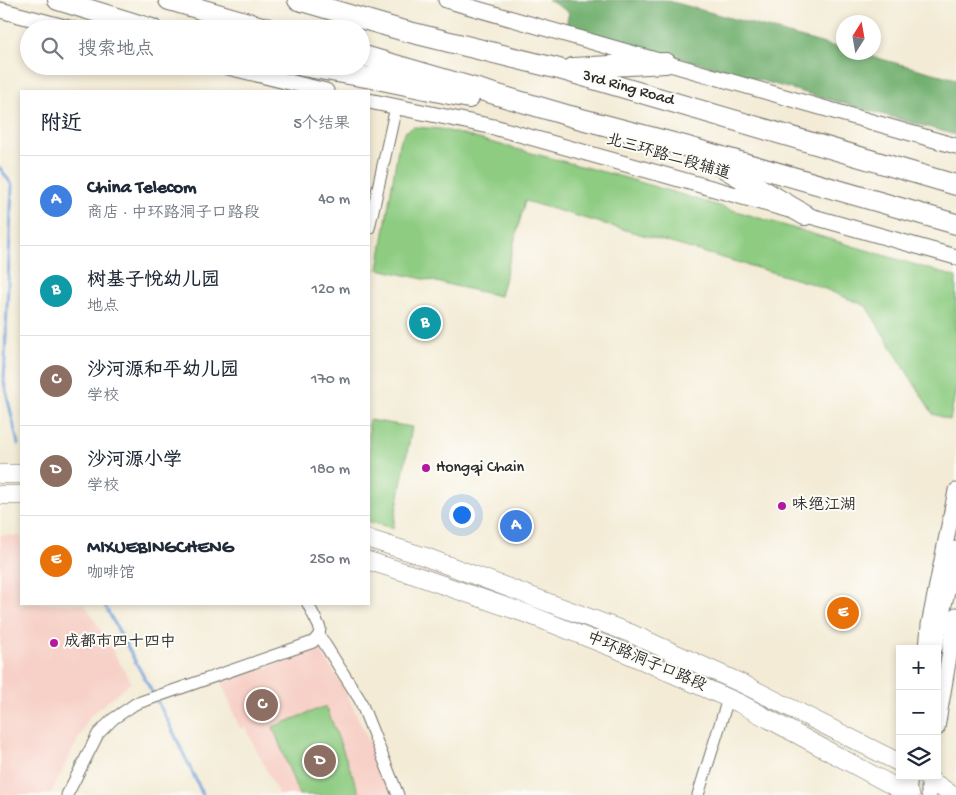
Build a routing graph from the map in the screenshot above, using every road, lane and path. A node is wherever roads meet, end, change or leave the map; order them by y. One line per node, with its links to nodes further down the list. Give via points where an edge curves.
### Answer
1 (58, 0): 8 (highway)
2 (169, 0): 9 (highway)
3 (298, 0): 10 (highway, 3rd Ring Road)
4 (348, 0): 12 (highway)
5 (446, 0): 14 (main road)
6 (0, 10): 7 (main road)
7 (38, 20)
8 (123, 20)
9 (238, 20)
10 (367, 20)
11 (370, 21): 12 (highway, 3rd Ring Road)
12 (401, 30): 15 (highway, 3rd Ring Road)
13 (370, 58): 21 (highway)
14 (666, 63): 15 (highway); 22 (main road)
15 (559, 69): 24 (highway, 3rd Ring Road)
16 (261, 75): 18 (main road)
17 (355, 75): 21 (highway)
18 (322, 90)
19 (370, 101): 20 (main road, 北三环路二段辅道)
20 (396, 107): 25 (main road, 北三环路二段辅道, via 494,127); 26 (street)
21 (570, 116): 23 (highway)
22 (956, 146)
23 (688, 147): 25 (highway); 27 (highway)
24 (956, 185)
25 (805, 215): 28 (main road, 北三环路二段辅道)
26 (370, 224)
27 (956, 224)
28 (956, 257)
29 (0, 474): 30 (main road)
30 (20, 474)
31 (956, 491): 41 (main road)
32 (0, 495): 33 (main road)
33 (20, 495)
34 (370, 539): 47 (main road, 中环路洞子口路段, via 630,632)
35 (956, 549): 39 (main road)
36 (370, 561): 45 (main road, 中环路洞子口路段, via 530,615)
37 (308, 605): 40 (street, via 320,628)
38 (956, 615): 39 (main road)
39 (946, 630): 42 (main road); 44 (main road)
40 (319, 635): 50 (street, via 312,642 136,704 98,734); 51 (street, via 360,700)
41 (927, 645)
42 (937, 645)
43 (956, 671): 46 (main road)
44 (941, 690)
45 (728, 698): 49 (main road, 中环路洞子口路段); 52 (street)
46 (941, 717)
47 (896, 761)
48 (928, 782): 53 (main road)
49 (909, 790)
50 (67, 795)
51 (398, 795)
52 (698, 795)
53 (952, 795)

